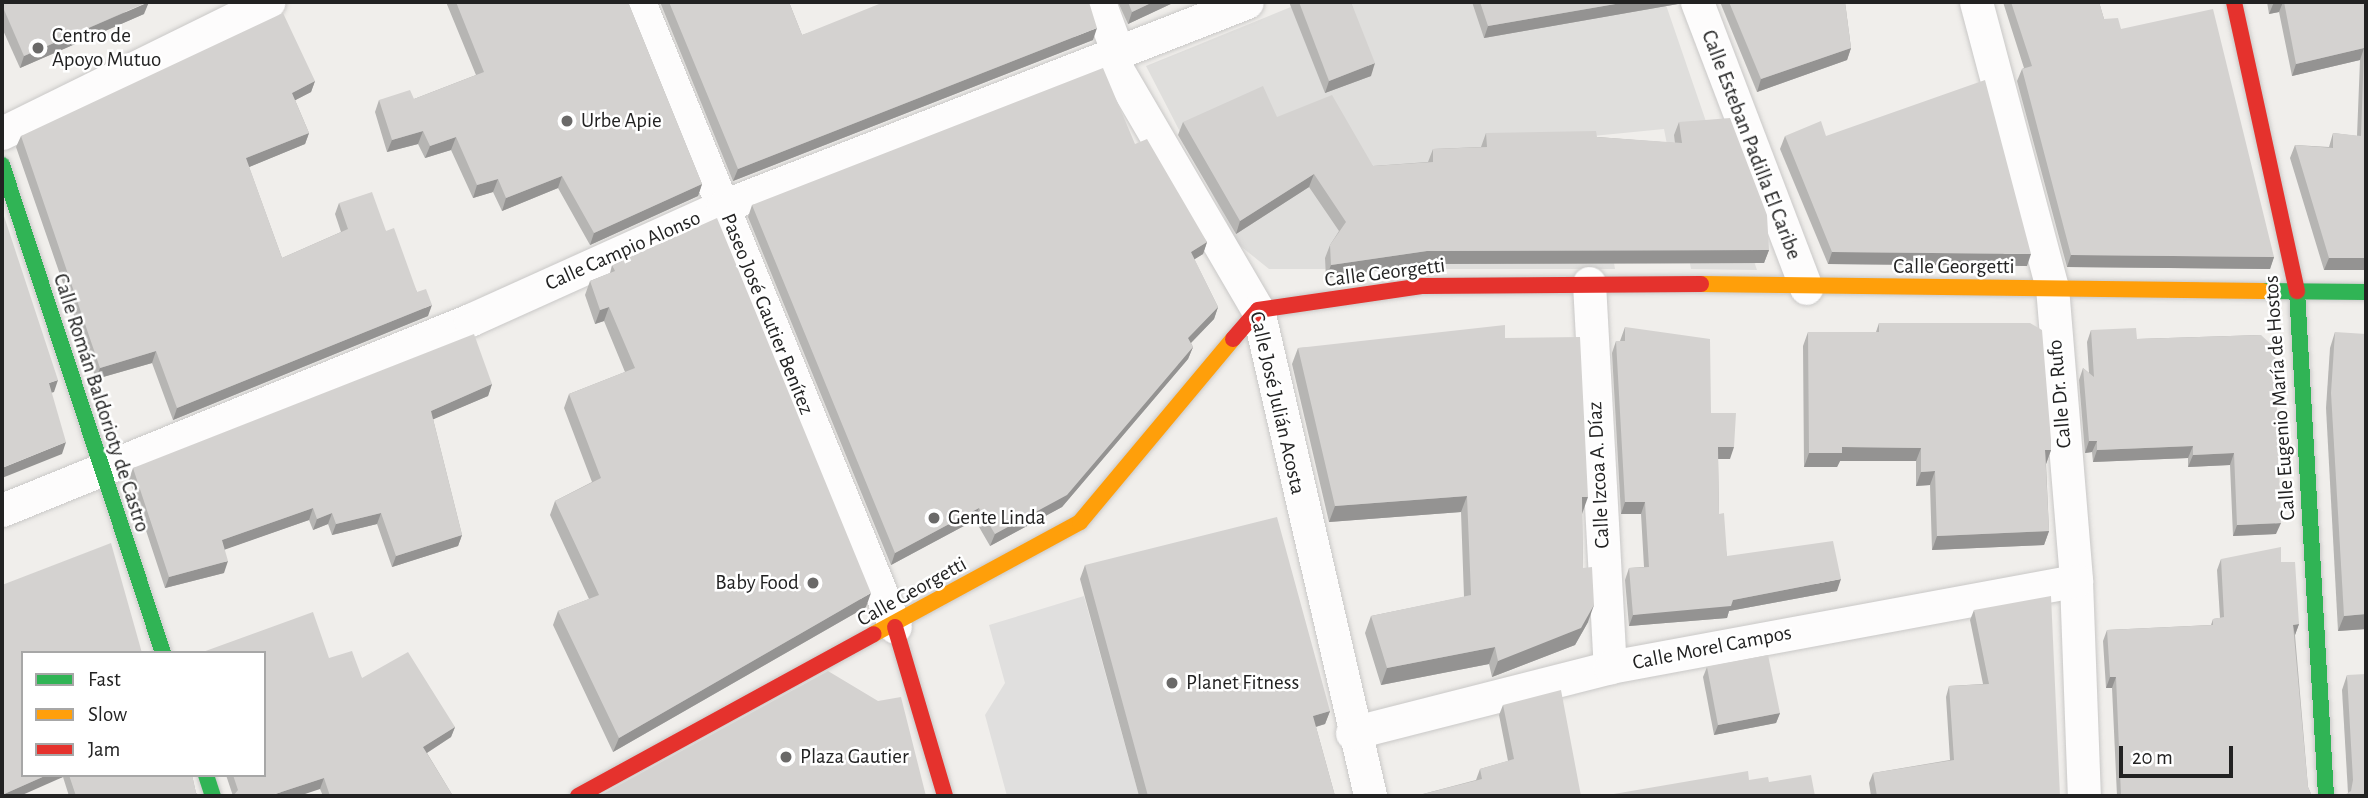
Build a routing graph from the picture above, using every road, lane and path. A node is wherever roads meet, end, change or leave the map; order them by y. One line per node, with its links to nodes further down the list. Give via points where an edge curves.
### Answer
1 (268, 2): 9 (street)
2 (639, 2): 11 (street, Paseo José Gautier Benítez)
3 (1098, 2): 8 (street, Calle José Julián Acosta)
4 (1247, 2): 8 (street, Calle Campio Alonso)
5 (1697, 2): 14 (street, Calle Esteban Padilla El Caribe)
6 (1976, 2): 13 (street, Calle Dr. Rufo)
7 (2234, 2): 15 (main road, Calle Eugenio María de Hostos)
8 (1118, 53): 11 (street, Calle Campio Alonso); 17 (street, Calle José Julián Acosta, via 1114,64)
9 (2, 133)
10 (2, 165): 18 (main road, Calle Román Baldorioty de Castro)
11 (723, 205): 18 (street, Calle Campio Alonso, via 470,320); 21 (street, Paseo José Gautier Benítez)
12 (1589, 283): 14 (main road, Calle Georgetti); 17 (main road, Calle Georgetti, via 1423,286); 23 (street, Calle Izcoa A. Díaz)
13 (2052, 287): 14 (main road, Calle Georgetti); 15 (main road, Calle Georgetti); 20 (street, Calle Dr. Rufo)
14 (1806, 288)
15 (2297, 292): 16 (main road, Calle Georgetti); 31 (main road, Calle Eugenio María de Hostos)
16 (2366, 292)
17 (1258, 310): 21 (main road, Calle Georgetti, via 1080,522); 24 (street, Calle José Julián Acosta)
18 (100, 472): 19 (street, Calle Campio Alonso); 22 (main road, Calle Román Baldorioty de Castro)
19 (2, 510)
20 (2076, 581): 23 (street, Calle Morel Campos); 30 (street, Calle Dr. Rufo)
21 (895, 627): 27 (main road, Calle Georgetti); 28 (main road)
22 (162, 651)
23 (1610, 667): 24 (street, Calle Morel Campos)
24 (1352, 733): 29 (street, Calle José Julián Acosta)
25 (207, 777): 26 (main road)
26 (213, 796)
27 (578, 796)
28 (945, 796)
29 (1370, 796)
30 (2084, 796)
31 (2326, 796)

